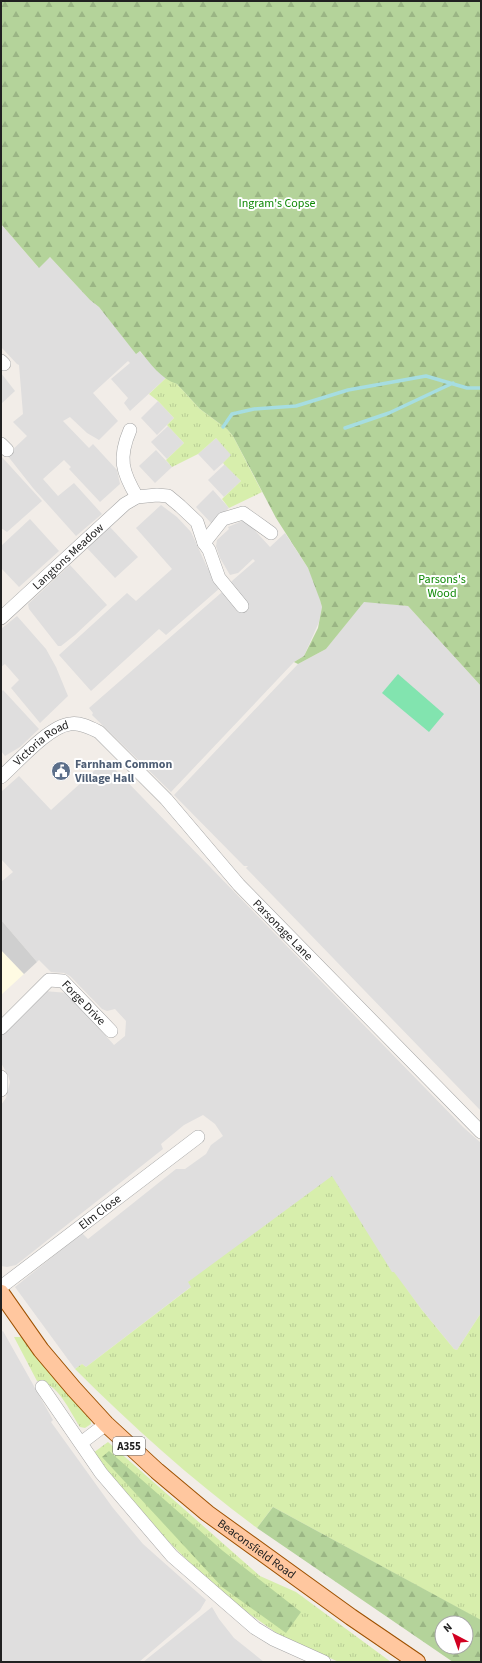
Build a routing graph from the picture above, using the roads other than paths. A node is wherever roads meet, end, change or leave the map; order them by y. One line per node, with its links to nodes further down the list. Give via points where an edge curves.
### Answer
1 (130, 430): 2 (street, via 122,467)
2 (137, 497): 4 (street, via 168,496 197,522); 6 (street, Langtons Meadow, via 125,504)
3 (271, 533): 4 (street, via 244,513 223,519)
4 (204, 543): 5 (street, via 219,578)
5 (242, 606)
6 (1, 618)
7 (88, 726): 8 (street, Victoria Road, via 70,724 58,728 38,742); 13 (street, Parsonage Lane, via 99,732 166,800 239,885)
8 (1, 777)
9 (1, 1028): 10 (street, Forge Drive, via 49,980 63,981)
10 (111, 1031)
11 (1, 1077): 12 (street)
12 (1, 1090)
13 (481, 1132)
14 (198, 1137): 15 (street, Elm Close)
15 (2, 1295): 17 (main road, Beaconsfield Road / A355, via 41,1350)
16 (42, 1387): 18 (street)
17 (106, 1424): 18 (street); 20 (main road, Beaconsfield Road / A355, via 207,1513)
18 (81, 1443): 19 (street, via 101,1473 172,1556 255,1628 272,1639)
19 (324, 1662)
20 (417, 1662)

